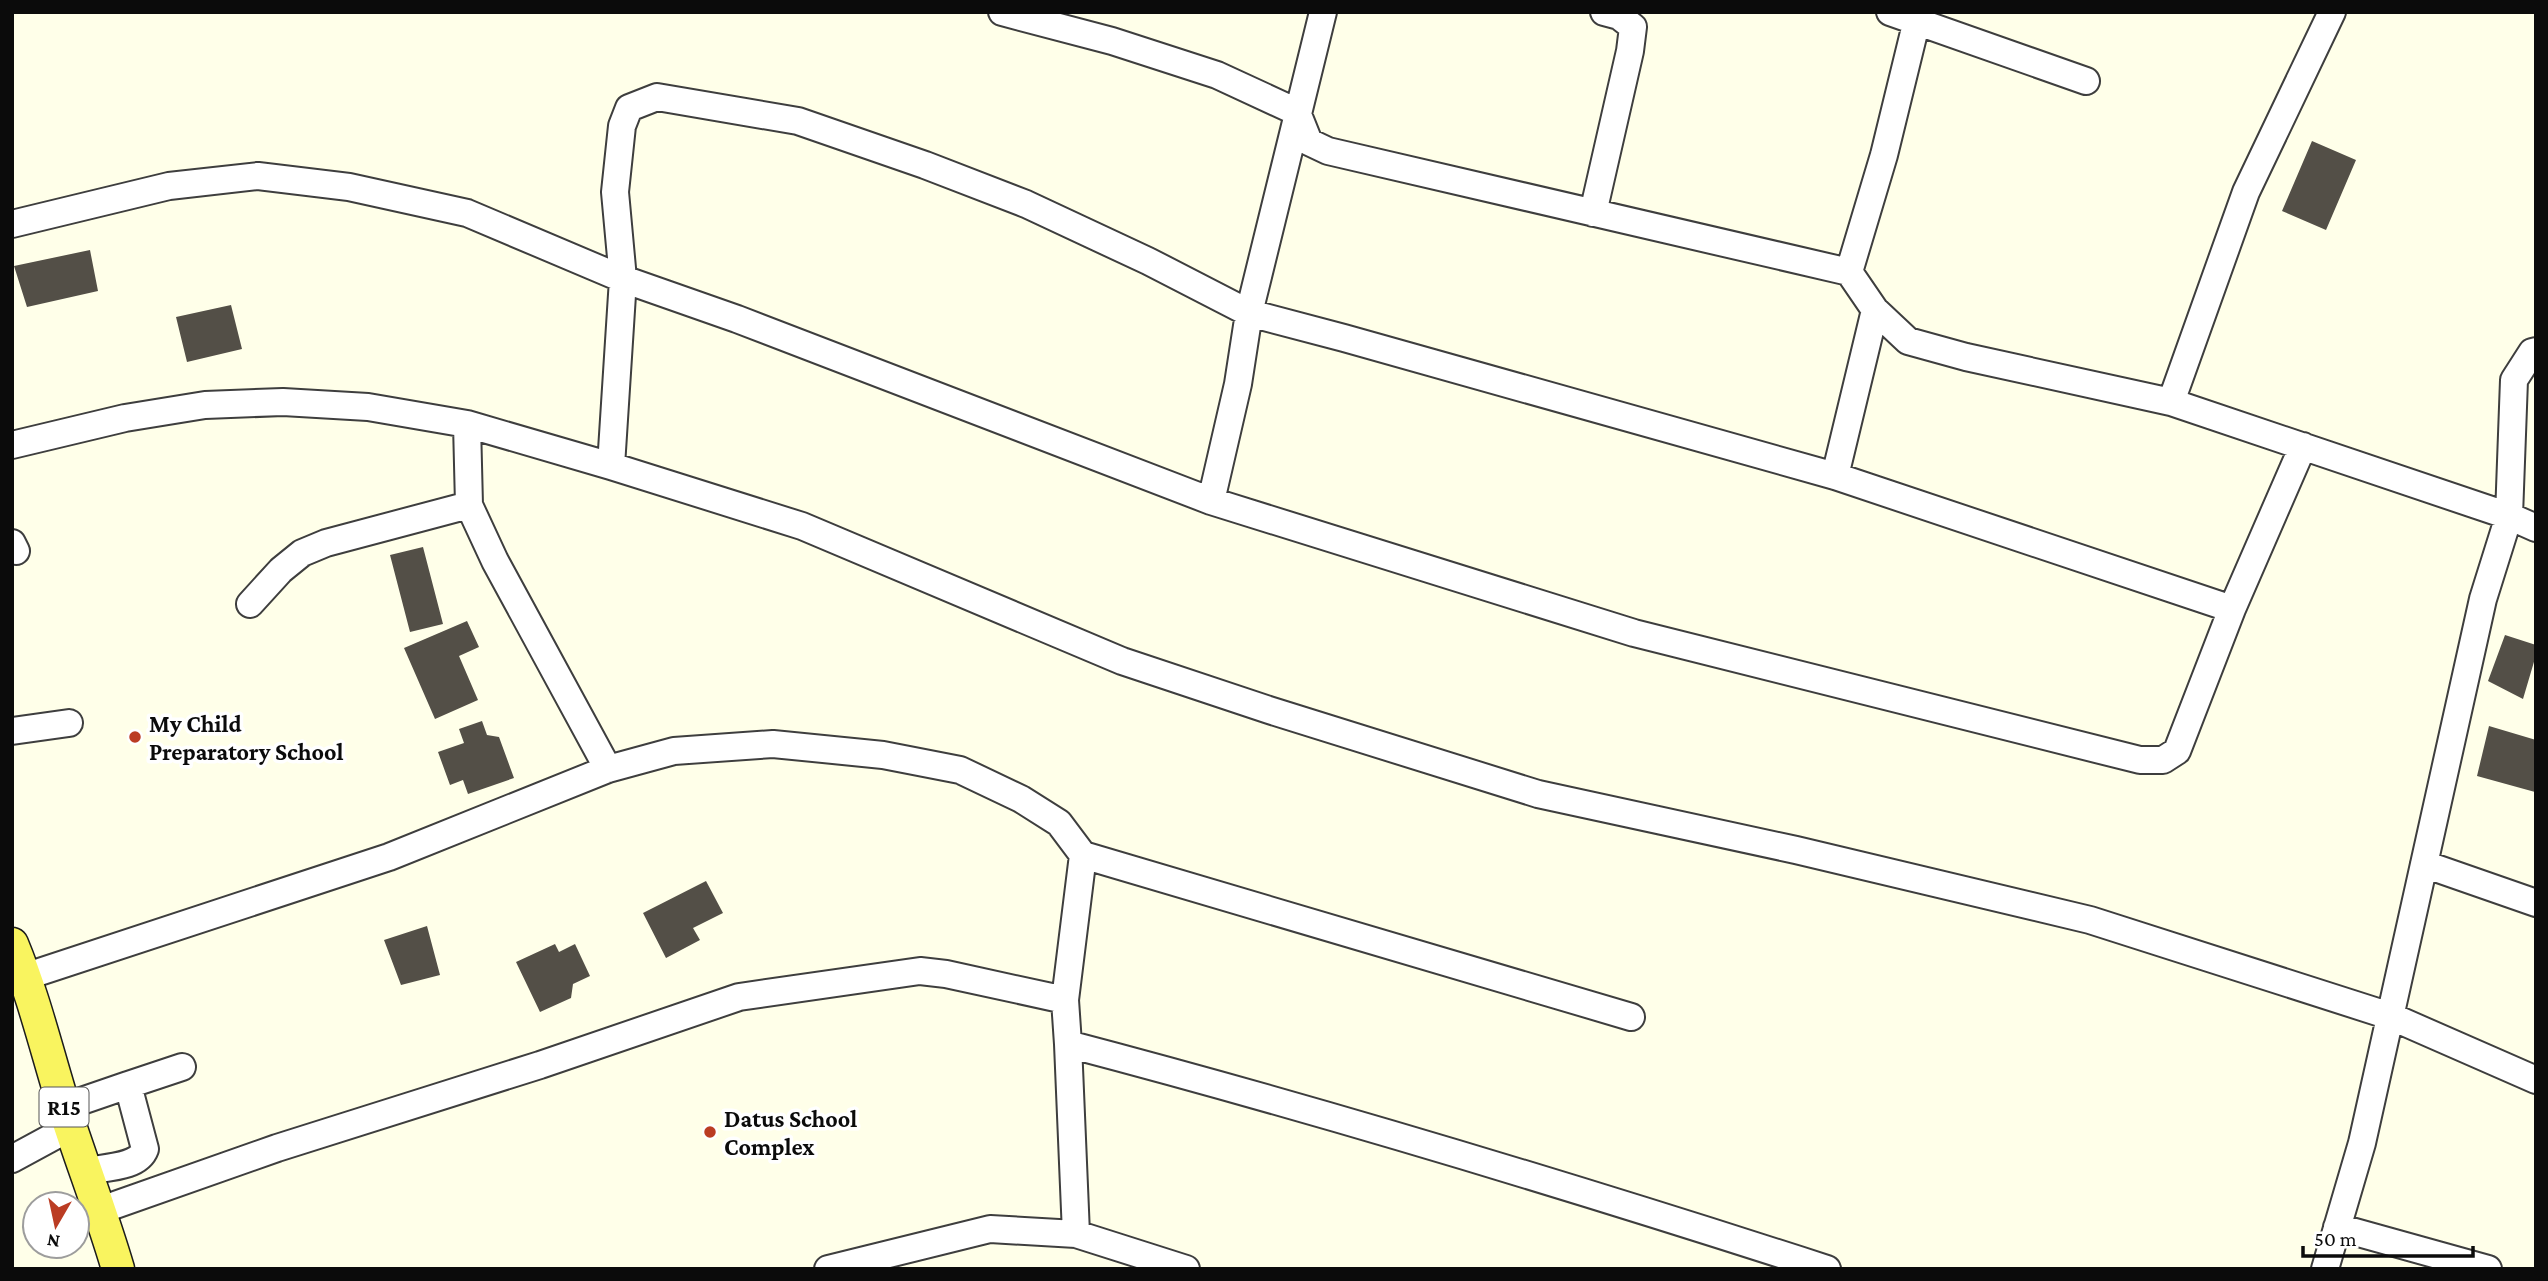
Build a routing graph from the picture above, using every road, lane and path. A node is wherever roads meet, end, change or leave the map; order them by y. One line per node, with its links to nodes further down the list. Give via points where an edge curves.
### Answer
1 (1002, 12): 8 (street, via 1217,75)
2 (1323, 12): 8 (street)
3 (1604, 12): 9 (street, via 1633,27)
4 (1889, 12): 6 (street)
5 (2332, 12): 16 (street, via 2246,191)
6 (1917, 20): 7 (street); 11 (street)
7 (2086, 81)
8 (1297, 112): 9 (street, via 1309,142 1328,151); 14 (street)
9 (1593, 213): 11 (street)
10 (12, 224): 12 (street, via 169,186 258,176 349,187 467,213)
11 (1849, 272): 13 (street)
12 (623, 279): 14 (street, via 615,192 622,126 629,108 657,97 798,121 925,165 1026,204); 20 (street); 22 (street)
13 (1875, 310): 16 (street, via 1909,341); 21 (street)
14 (1249, 313): 21 (street); 22 (street)
15 (2536, 351): 24 (street, via 2514,380)
16 (2171, 401): 19 (street)
17 (467, 424): 18 (street, via 368,407 283,402 205,405 125,418); 20 (street); 23 (street)
18 (12, 445)
19 (2303, 446): 24 (street); 27 (street)
20 (611, 466): 37 (street, via 802,526 1122,661 1538,794 2090,920)
21 (1835, 476): 27 (street)
22 (1211, 501): 27 (street, via 1634,633 2140,760 2163,760 2177,751)
23 (469, 505): 26 (street, via 302,553); 30 (street)
24 (2509, 516): 25 (street); 32 (street, via 2483,599)
25 (2536, 528)
26 (250, 604)
27 (2232, 609)
28 (69, 723): 29 (street)
29 (12, 731)
30 (608, 769): 31 (street, via 674,751 773,744 960,769 1059,823); 35 (street, via 389,858)
31 (1083, 855): 36 (street); 38 (street)
32 (2424, 864): 33 (street); 37 (street)
33 (2536, 903)
34 (12, 944): 35 (main road, R15)
35 (19, 978): 43 (main road, R15)
36 (1065, 1000): 39 (street); 46 (street, via 920,971 739,997)
37 (2390, 1016): 41 (street); 47 (street, via 2362,1143)
38 (1631, 1017)
39 (1068, 1044): 48 (street); 52 (street, via 1231,1087)
40 (182, 1067): 42 (street)
41 (2536, 1080)
42 (128, 1085): 43 (street); 45 (street, via 145,1149 142,1156)
43 (67, 1117): 44 (street); 45 (main road, R15)
44 (12, 1159)
45 (86, 1171): 46 (main road, R15)
46 (102, 1210): 49 (main road, R15)
47 (2337, 1227): 53 (street); 54 (street)
48 (1076, 1234): 50 (street, via 990,1229); 51 (street)
49 (118, 1269)
50 (828, 1269)
51 (1186, 1269)
52 (1827, 1269)
53 (2325, 1269)
54 (2488, 1269)

